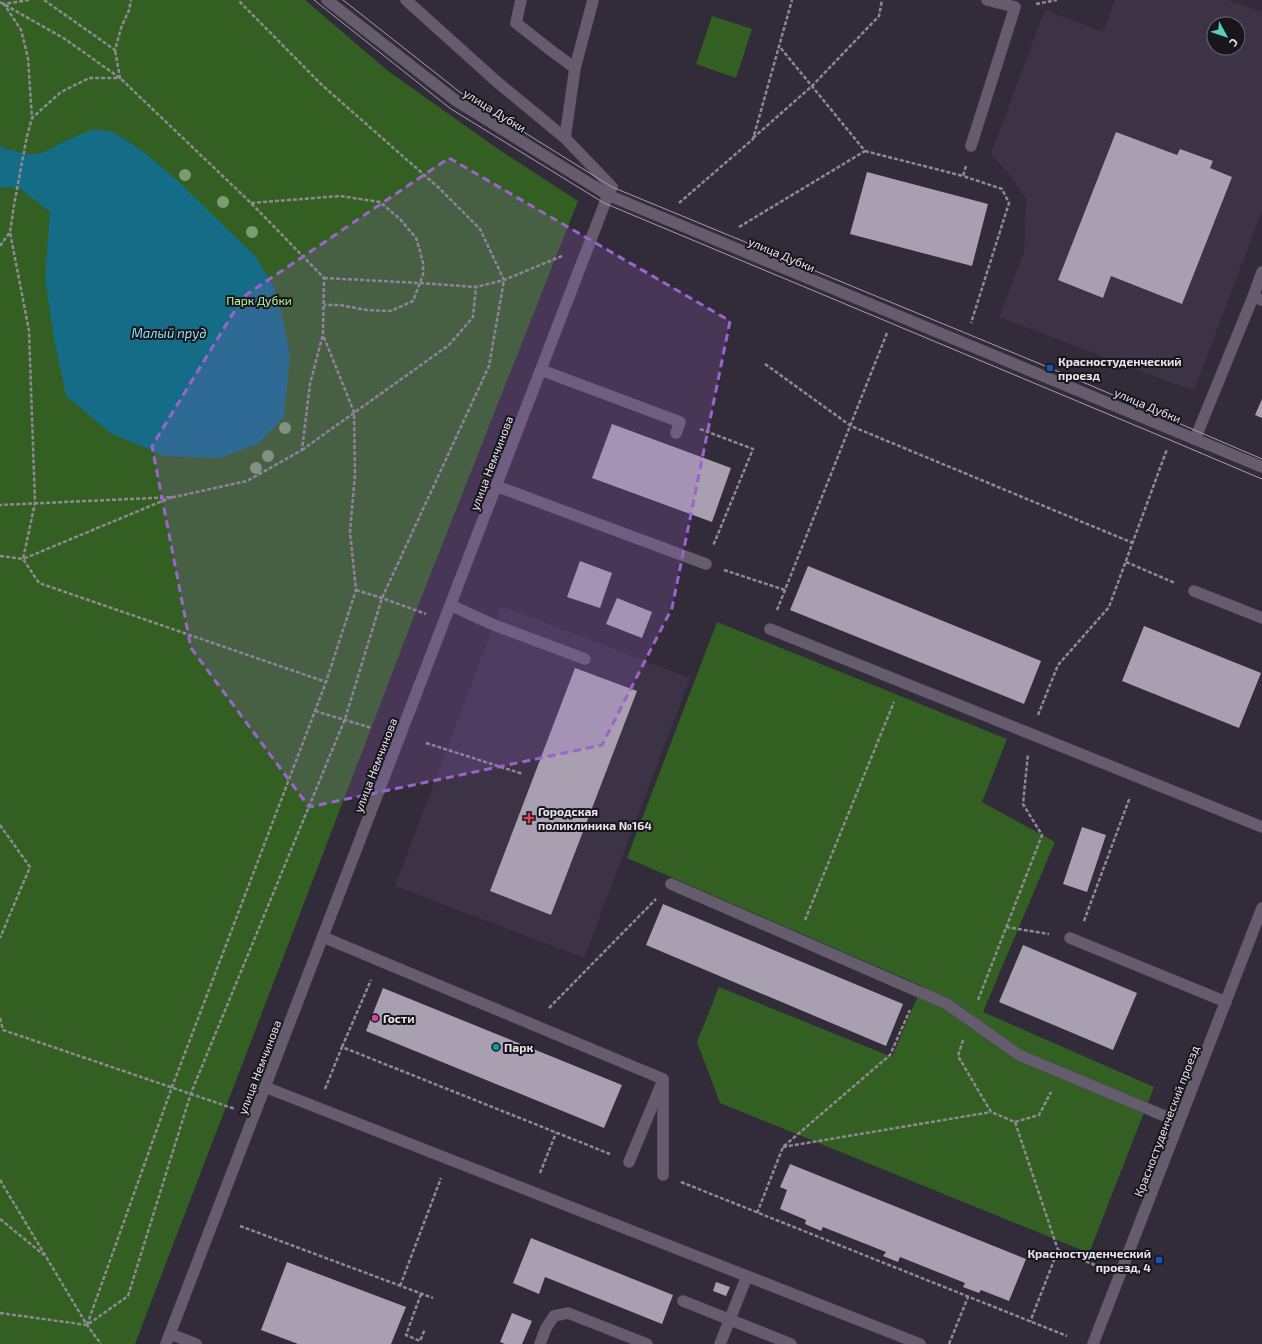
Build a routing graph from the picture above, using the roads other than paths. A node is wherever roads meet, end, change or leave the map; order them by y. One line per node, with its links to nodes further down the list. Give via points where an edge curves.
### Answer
1 (327, 0): 9 (street, улица Дубки, via 455,100)
2 (406, 0): 7 (street, via 496,81)
3 (521, 0): 6 (street, via 516,22)
4 (593, 0): 6 (street)
5 (987, 0): 8 (street, via 1015,7)
6 (576, 68): 7 (street)
7 (565, 138): 9 (street, via 612,187)
8 (972, 146)
9 (608, 195): 12 (street, улица Немчинова); 14 (street, улица Дубки)
10 (1262, 272): 11 (street)
11 (1257, 299): 14 (street)
12 (541, 370): 13 (street); 16 (street, улица Немчинова)
13 (678, 427)
14 (1195, 439): 15 (street, улица Дубки)
15 (1262, 467)
16 (496, 486): 17 (street); 19 (street, улица Немчинова)
17 (706, 564)
18 (1194, 591): 20 (street)
19 (450, 605): 22 (street, via 494,625); 26 (street, улица Немчинова)
20 (1262, 618)
21 (770, 629): 23 (street)
22 (585, 658)
23 (1262, 827)
24 (671, 884): 31 (street, via 947,1004 1019,1055)
25 (1262, 908): 28 (street, Красностуденческий проезд)
26 (323, 937): 29 (street); 30 (street, улица Немчинова)
27 (1073, 939): 28 (street)
28 (1226, 1002): 31 (street, Красностуденческий проезд)
29 (663, 1079): 32 (street); 33 (street)
30 (265, 1087): 34 (street); 37 (street, улица Немчинова)
31 (1179, 1122): 44 (street, Красностуденческий проезд)
32 (629, 1162)
33 (663, 1175)
34 (747, 1276): 36 (street); 43 (street)
35 (683, 1301): 36 (street)
36 (730, 1319): 41 (street); 42 (street)
37 (168, 1339): 38 (street)
38 (196, 1344)
39 (540, 1344): 40 (street, via 554,1316 568,1313)
40 (647, 1344)
41 (720, 1344)
42 (791, 1344)
43 (920, 1344)
44 (1093, 1344)

